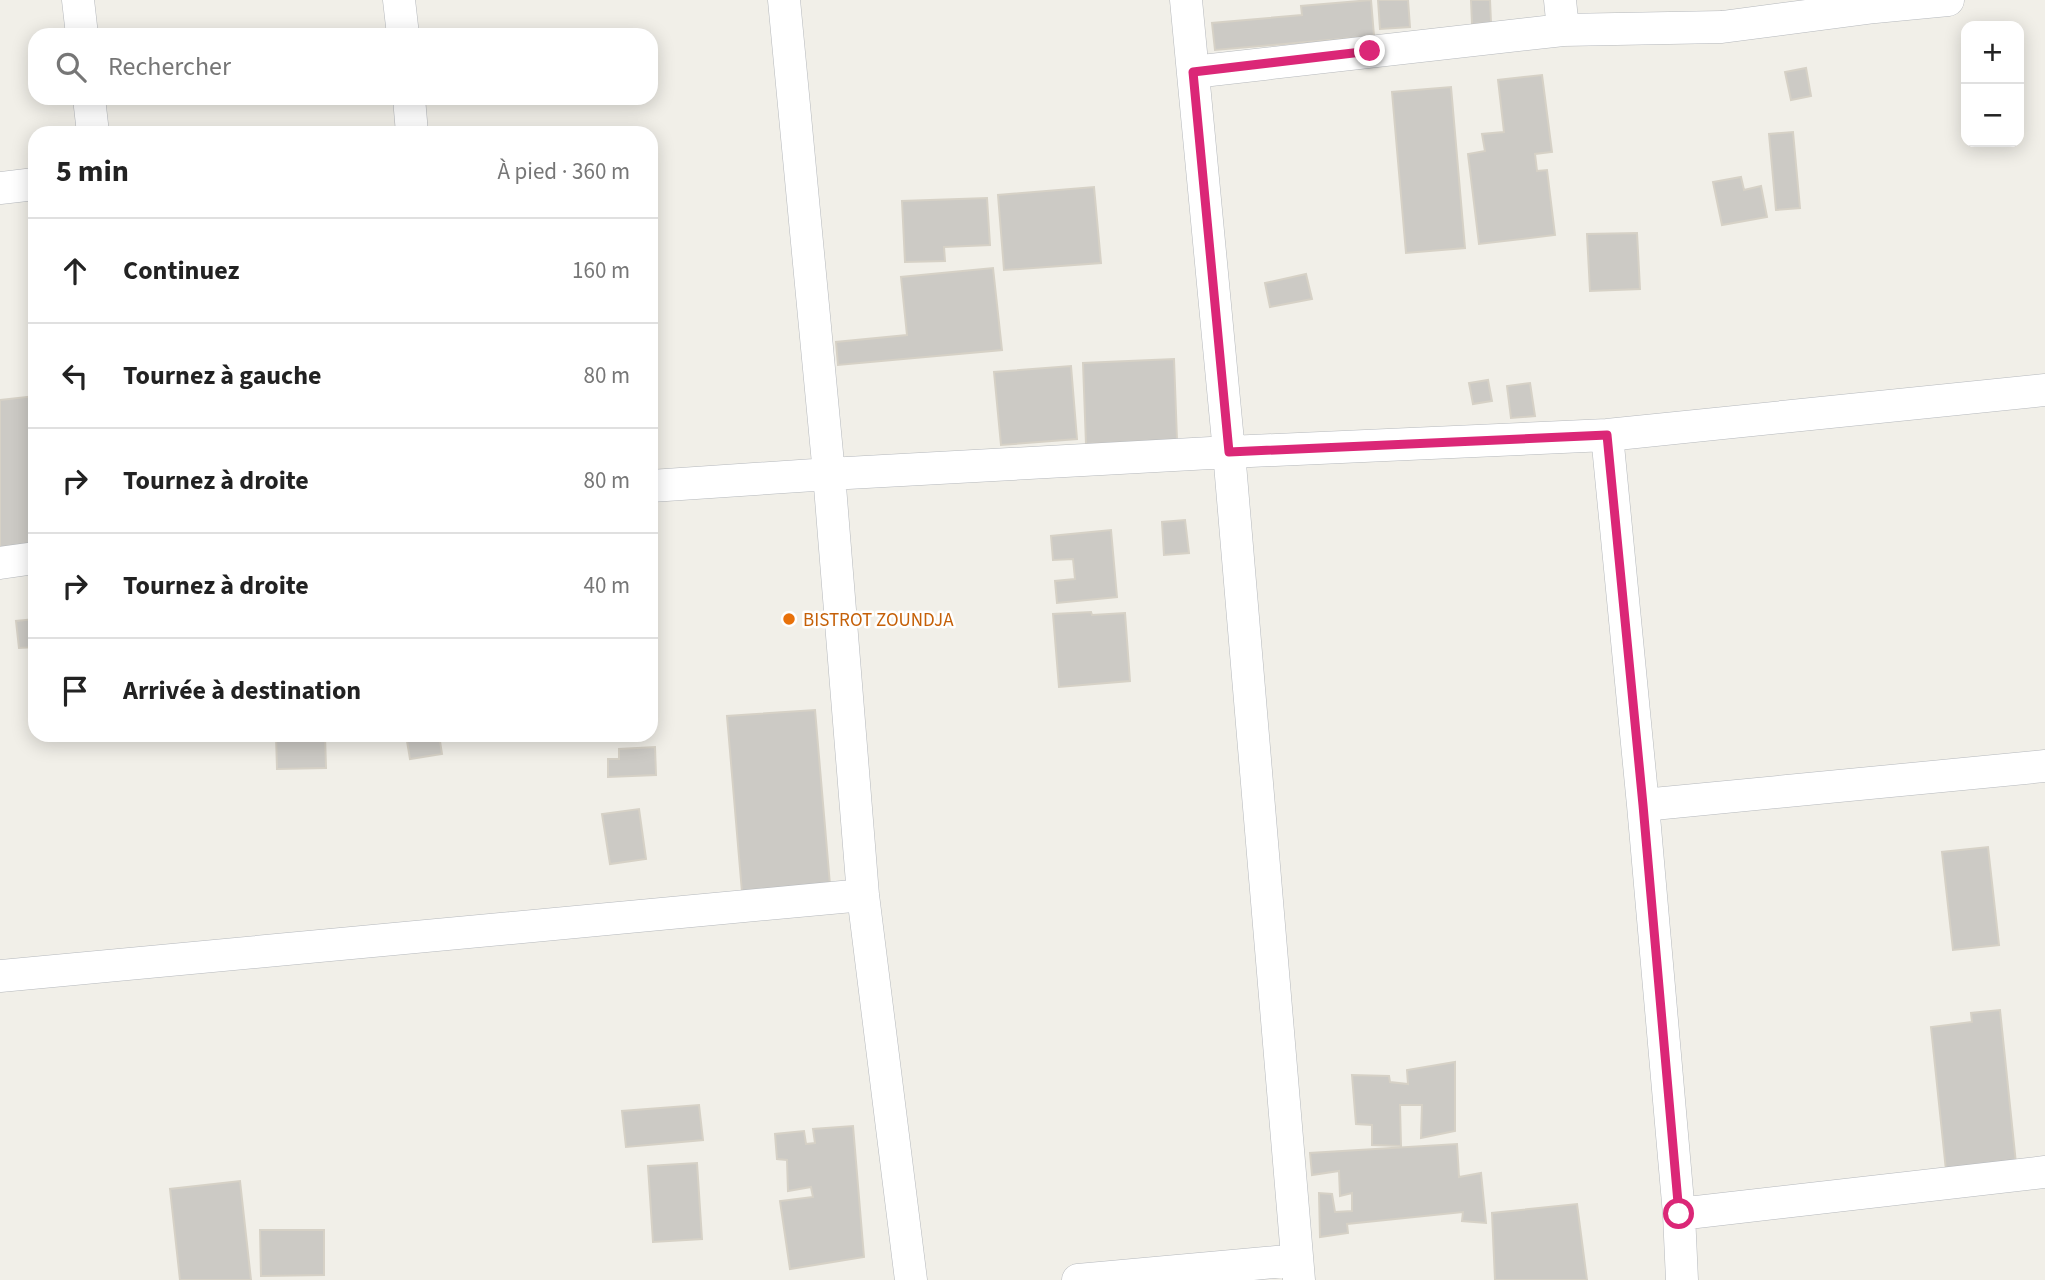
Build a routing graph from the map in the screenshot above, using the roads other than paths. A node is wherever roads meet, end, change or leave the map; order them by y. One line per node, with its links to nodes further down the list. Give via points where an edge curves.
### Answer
1 (78, 0): 8 (street)
2 (399, 0): 9 (street)
3 (784, 0): 20 (street)
4 (1186, 0): 10 (street)
5 (1948, 0): 6 (street)
6 (1875, 4): 7 (street, via 1722,27)
7 (1561, 15): 10 (street)
8 (81, 28)
9 (401, 28)
10 (1193, 72): 19 (street)
11 (90, 105): 13 (street)
12 (410, 105): 14 (street)
13 (92, 126)
14 (411, 126)
15 (28, 185): 16 (street)
16 (0, 188)
17 (2045, 390): 18 (street)
18 (1607, 435): 19 (street); 25 (street)
19 (1229, 452): 20 (street); 30 (street)
20 (829, 474): 21 (street); 26 (street)
21 (658, 486)
22 (28, 559): 23 (street)
23 (0, 563)
24 (2045, 766): 25 (street)
25 (1643, 805): 29 (street)
26 (863, 895): 27 (street); 31 (street)
27 (0, 976)
28 (2045, 1172): 29 (street)
29 (1679, 1214): 33 (street)
30 (1298, 1270): 32 (street)
31 (911, 1280)
32 (1078, 1280)
33 (1682, 1280)

